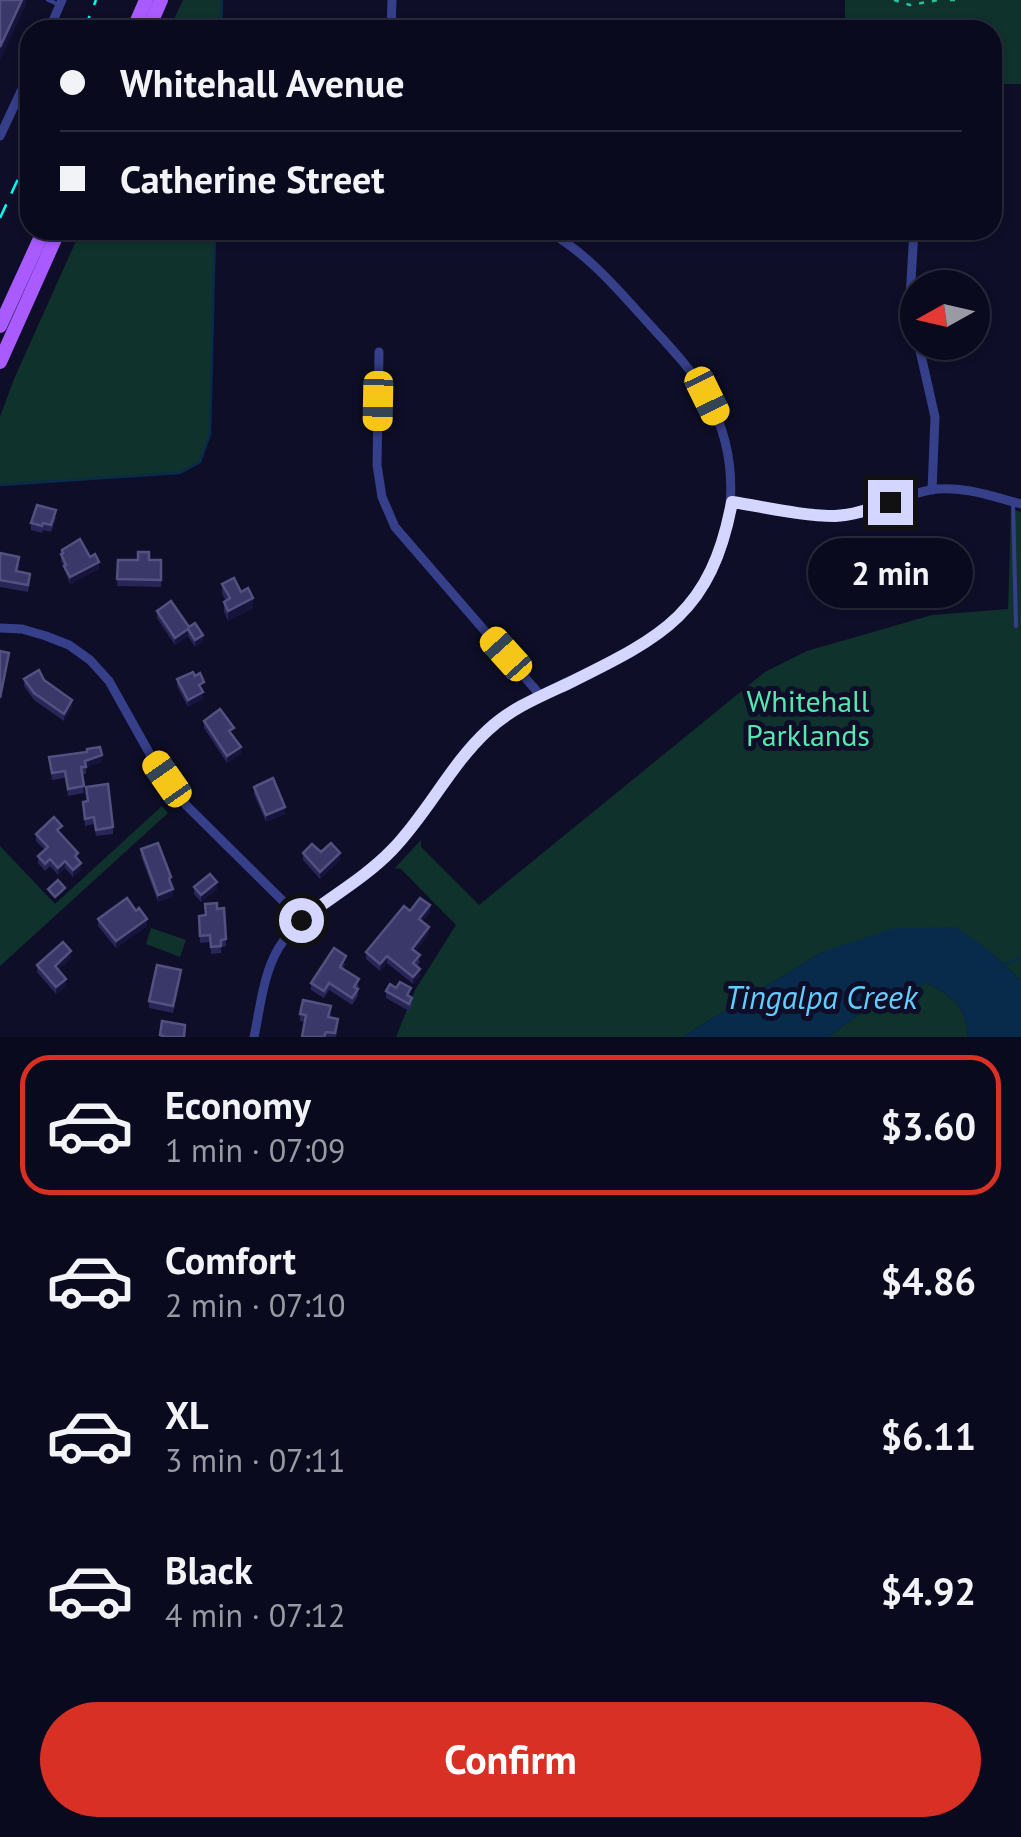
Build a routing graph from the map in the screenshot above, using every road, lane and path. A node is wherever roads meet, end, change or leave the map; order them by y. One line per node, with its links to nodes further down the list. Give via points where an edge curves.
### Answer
1 (48, 0): 6 (lane)
2 (894, 0): 3 (path)
3 (939, 0)
4 (950, 0): 5 (path)
5 (960, 0)
6 (61, 3)
7 (20, 93): 8 (street)
8 (0, 136)
9 (39, 240): 14 (main road)
10 (55, 240): 17 (main road)
11 (913, 240): 13 (street)
12 (566, 241): 19 (street, via 609,280 707,396 721,425)
13 (912, 270)
14 (0, 326)
15 (379, 352): 23 (street, via 377,464 395,527)
16 (922, 360): 18 (street, via 935,417)
17 (0, 362)
18 (932, 490): 19 (street, via 837,516); 20 (street, via 968,490)
19 (732, 502): 23 (street, via 715,565 668,628)
20 (1017, 503): 21 (lane)
21 (1016, 626)
22 (0, 628): 24 (street, via 46,636 90,660 186,804)
23 (541, 696): 24 (street, via 489,729 391,851)
24 (301, 920): 25 (street, via 268,971)
25 (254, 1037)

